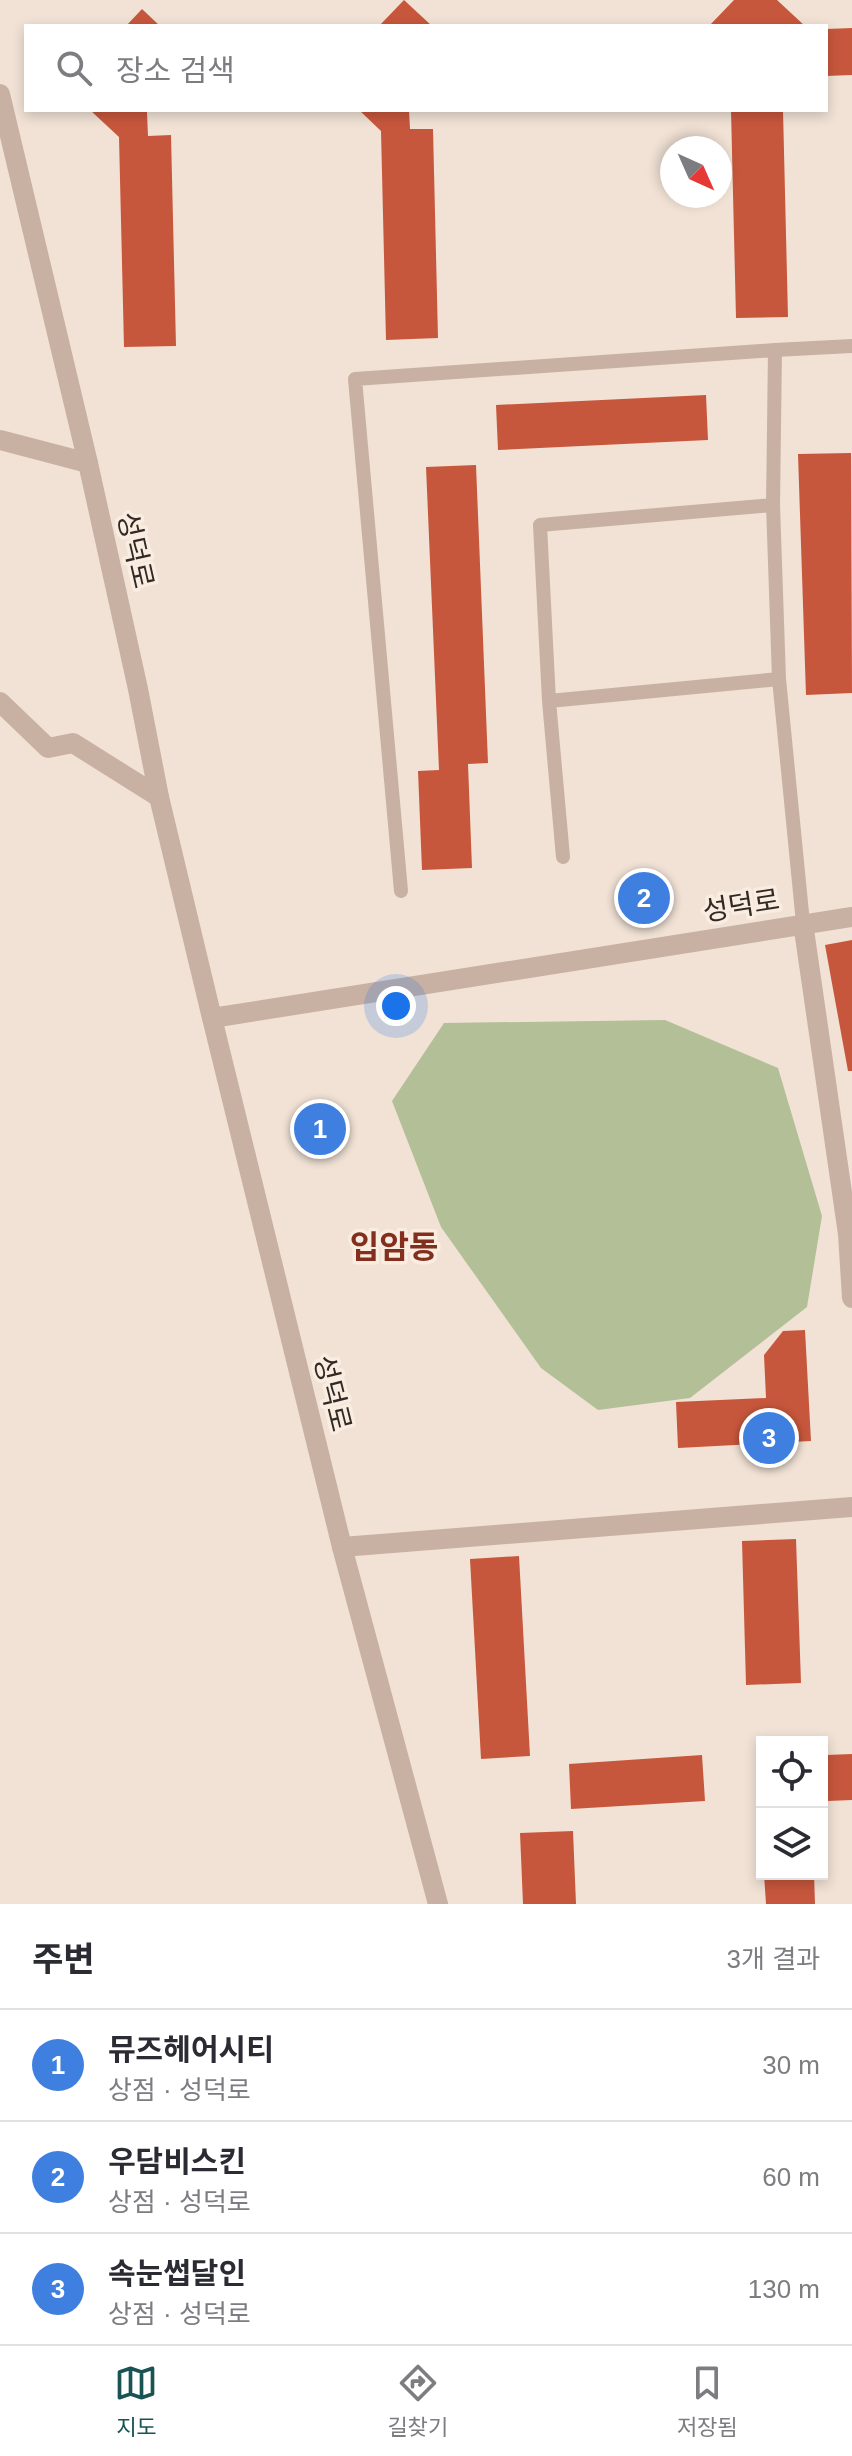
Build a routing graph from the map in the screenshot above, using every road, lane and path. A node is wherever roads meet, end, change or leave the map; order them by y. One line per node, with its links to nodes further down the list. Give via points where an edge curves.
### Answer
1 (0, 94): 5 (street, 성덕로)
2 (852, 346): 3 (lane)
3 (775, 350): 6 (lane); 12 (lane, via 355,379)
4 (0, 440): 5 (street)
5 (88, 463): 10 (street, 성덕로)
6 (773, 505): 7 (lane); 8 (lane, via 540,525)
7 (779, 679): 8 (lane); 14 (lane)
8 (549, 701): 11 (lane)
9 (0, 702): 10 (street, via 48,748 73,743)
10 (159, 797): 15 (street, 성덕로)
11 (563, 857)
12 (401, 891)
13 (852, 917): 14 (street, 성덕로)
14 (803, 923): 15 (street, 성덕로); 16 (street)
15 (212, 1018): 19 (street, 성덕로)
16 (850, 1235): 17 (street)
17 (852, 1298)
18 (852, 1507): 19 (street)
19 (342, 1547): 20 (street, 성덕로)
20 (438, 1904)

